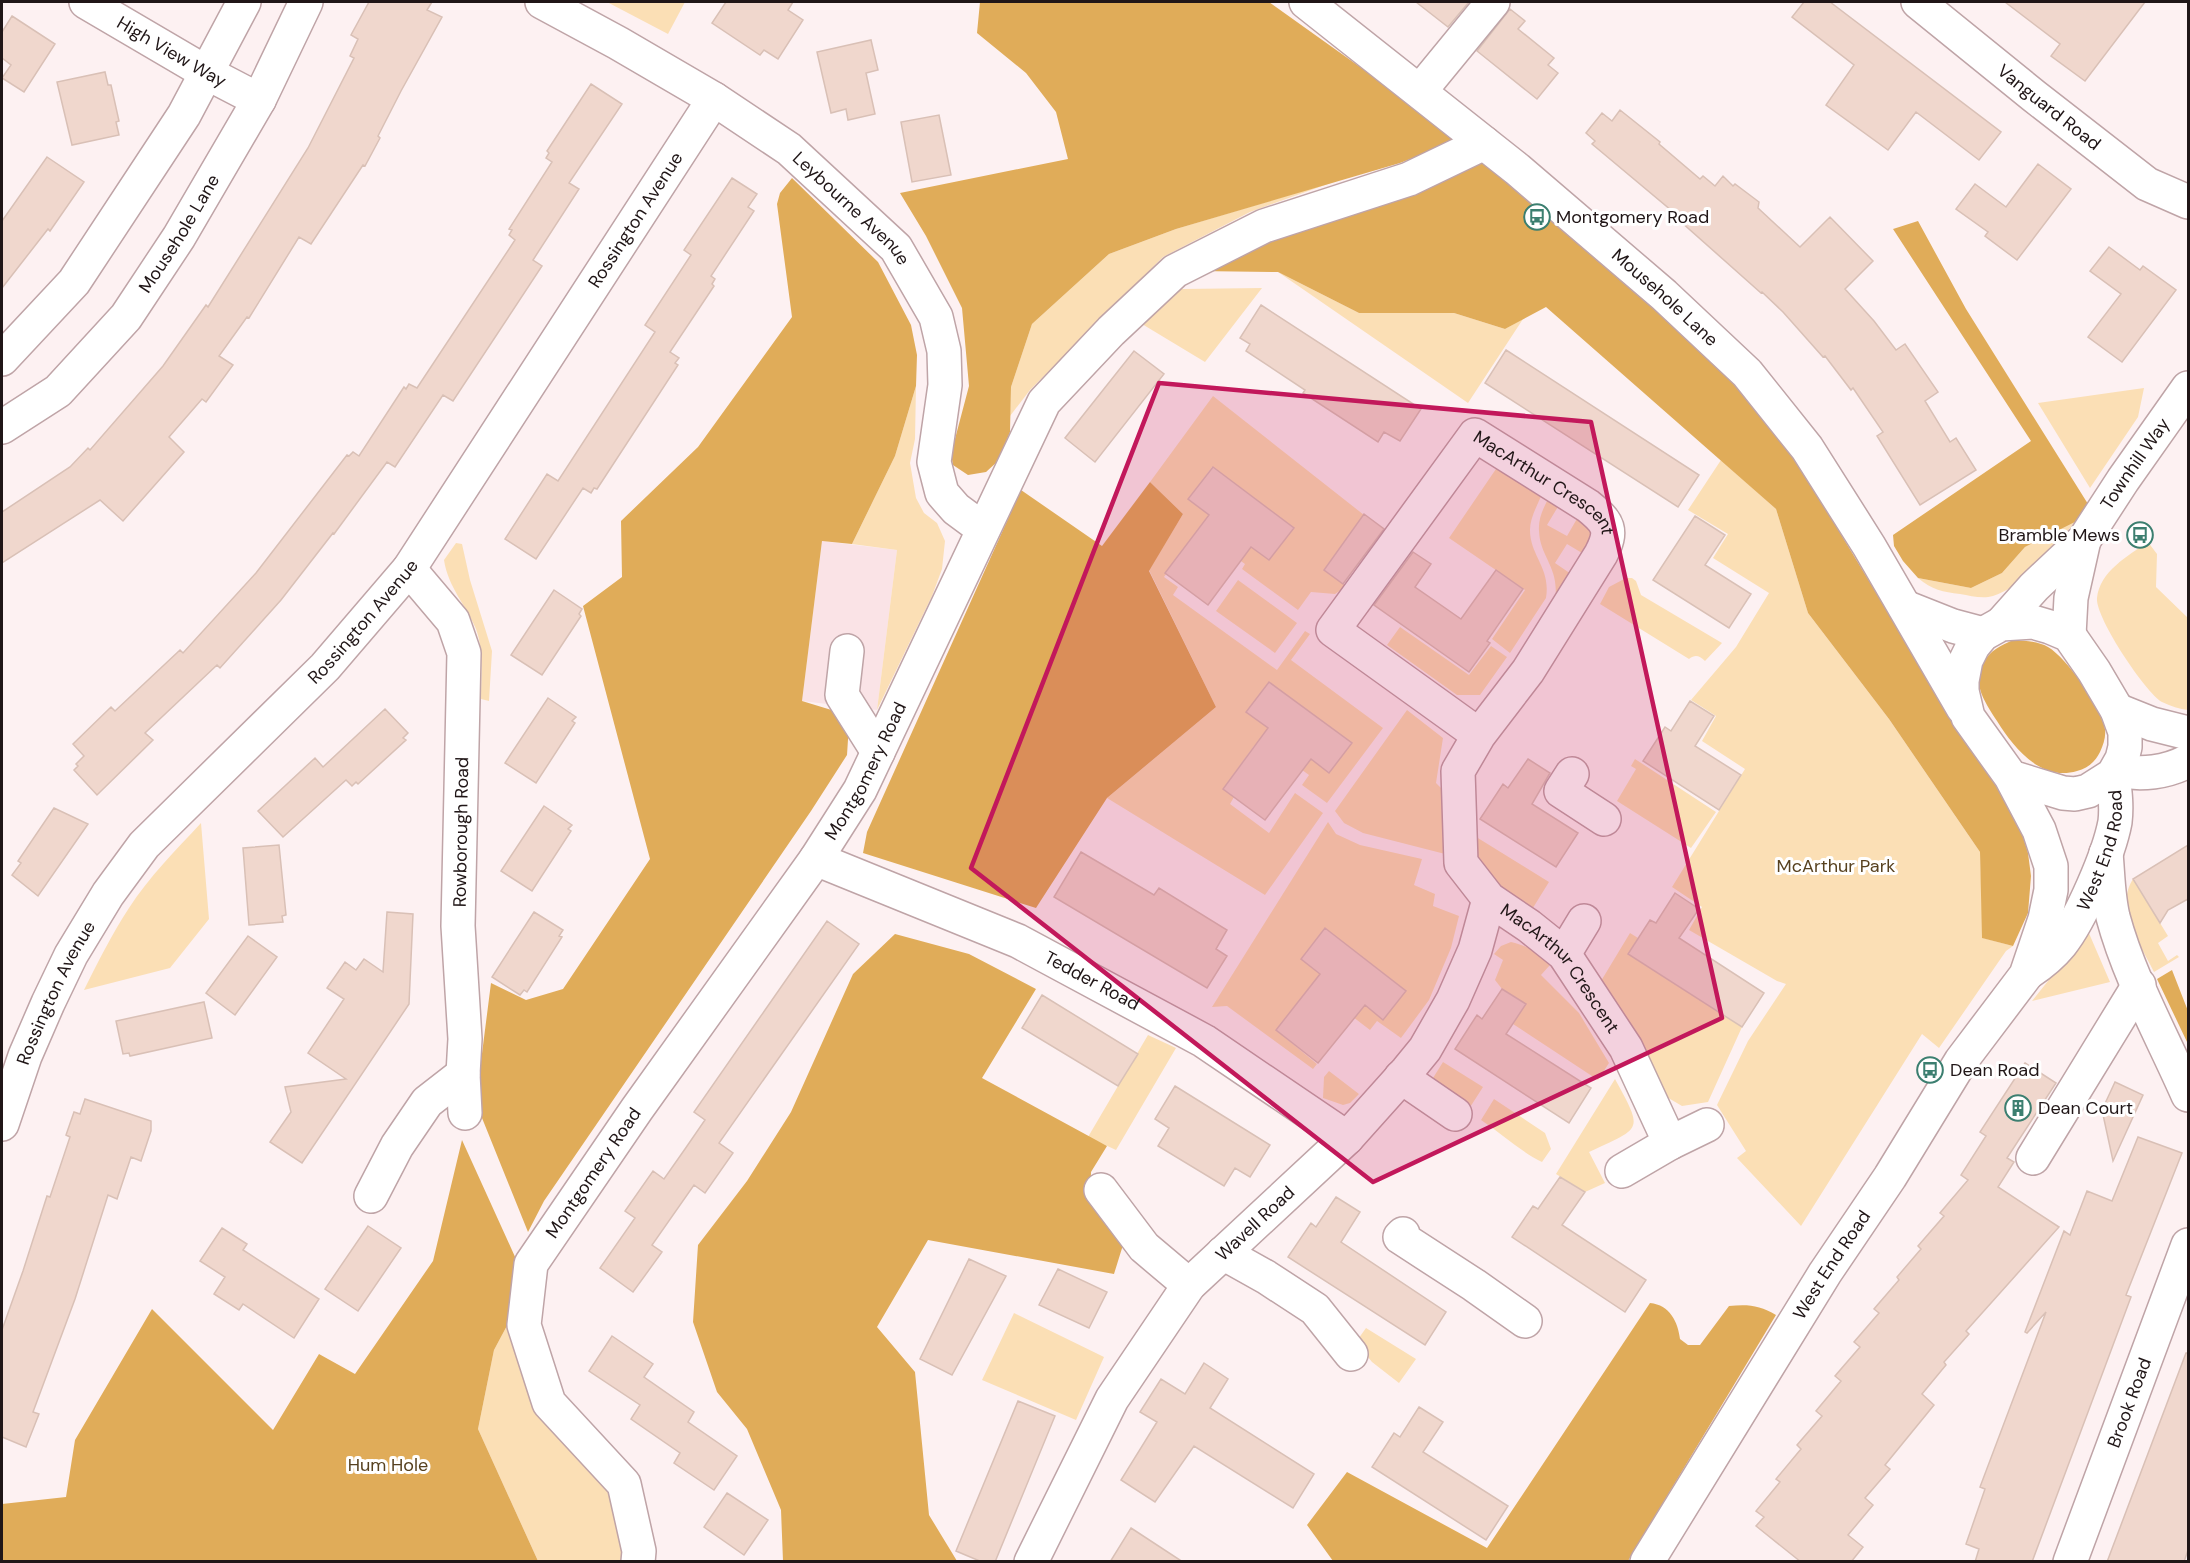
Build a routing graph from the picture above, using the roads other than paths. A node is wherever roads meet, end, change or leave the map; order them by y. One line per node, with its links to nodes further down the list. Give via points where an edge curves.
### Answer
1 (86, 2): 8 (street, High View Way)
2 (243, 2): 8 (street)
3 (306, 2): 11 (street, Mousehole Lane)
4 (542, 2): 10 (street, Leybourne Avenue)
5 (1306, 2): 9 (street, Mousehole Lane)
6 (1493, 2): 9 (street)
7 (1918, 2): 13 (street, Vanguard Road, via 2147,184)
8 (207, 73): 11 (street, High View Way); 14 (street, via 184,115 74,282)
9 (1420, 91): 12 (street, Mousehole Lane)
10 (714, 99): 17 (street, Leybourne Avenue, via 789,148 896,248 936,317 944,351 945,385 934,462 942,493); 19 (street, Rossington Avenue)
11 (259, 100): 16 (street, Mousehole Lane, via 179,237 126,317 58,391)
12 (1484, 143): 17 (street, Montgomery Road, via 1409,179 1264,226 1175,271 1044,402); 20 (street, Mousehole Lane, via 1664,295 1747,373 1807,448)
13 (2188, 202)
14 (2, 359)
15 (2185, 400): 18 (street, Townhill Way, via 2122,480)
16 (2, 427)
17 (983, 529): 28 (street, Montgomery Road)
18 (2084, 540): 21 (street, Townhill Way); 22 (street, Townhill Way, via 2071,598)
19 (409, 568): 41 (street, Rowborough Road, via 453,621 464,653 458,926 465,1039); 46 (street, Rossington Avenue, via 325,667 144,845 108,894 48,1003)
20 (1905, 607): 21 (street, via 1953,626); 25 (street, Mousehole Lane)
21 (1992, 629): 22 (street, via 2033,622); 25 (street, via 1973,646 1966,660 1962,691)
22 (2068, 635): 24 (street)
23 (848, 651): 28 (street, via 842,695)
24 (2117, 710): 26 (street); 30 (street, via 2125,732 2125,747)
25 (1968, 717): 32 (street)
26 (2188, 733)
27 (1479, 735): 27 (street, MacArthur Crescent, via 1528,671 1568,633 1608,541 1608,527 1588,506 1475,435 1333,630); 36 (street, MacArthur Crescent, via 1458,771 1461,863)
28 (878, 752): 35 (street, Montgomery Road, via 860,790)
29 (2188, 761): 30 (street, West End Road, via 2142,774)
30 (2115, 773): 32 (street, via 2075,794); 34 (street, West End Road, via 2115,821)
31 (1572, 774): 33 (street, via 1561,791)
32 (2011, 777): 39 (street, West End Road, via 2039,830 2051,866 2045,919)
33 (1604, 819)
34 (2106, 853): 39 (street, West End Road, via 2060,945); 40 (street, via 2114,919)
35 (816, 859): 48 (street, Tedder Road, via 1018,941 1204,1041); 60 (street, Montgomery Road, via 531,1264 524,1325 549,1403 624,1484)
36 (1489, 899): 38 (street, MacArthur Crescent); 42 (street, Wavell Road, via 1475,950 1453,1000 1425,1049)
37 (1584, 921): 38 (street)
38 (1564, 954): 49 (street, MacArthur Crescent, via 1626,1048)
39 (2026, 975): 62 (street, West End Road, via 1961,1061)
40 (2139, 985): 43 (street); 50 (street)
41 (463, 1074): 44 (street, Rowborough Road); 53 (street, via 427,1102 397,1146)
42 (1401, 1077): 45 (street); 48 (street, Wavell Road)
43 (2188, 1095)
44 (465, 1113)
45 (1455, 1114)
46 (2, 1124)
47 (1707, 1125): 49 (street)
48 (1347, 1138): 56 (street, Wavell Road)
49 (1670, 1143): 51 (street)
50 (2033, 1158)
51 (1622, 1171)
52 (1101, 1190): 57 (street, via 1143,1247)
53 (371, 1196)
54 (1403, 1234): 58 (street, via 1400,1237)
55 (2188, 1245): 63 (street, Brook Road)
56 (1223, 1253): 57 (street, Wavell Road); 59 (street, via 1315,1309)
57 (1189, 1285): 61 (street, Wavell Road, via 1112,1399)
58 (1525, 1321)
59 (1351, 1354)
60 (638, 1562)
61 (1031, 1562)
62 (1647, 1562)
63 (2070, 1562)

